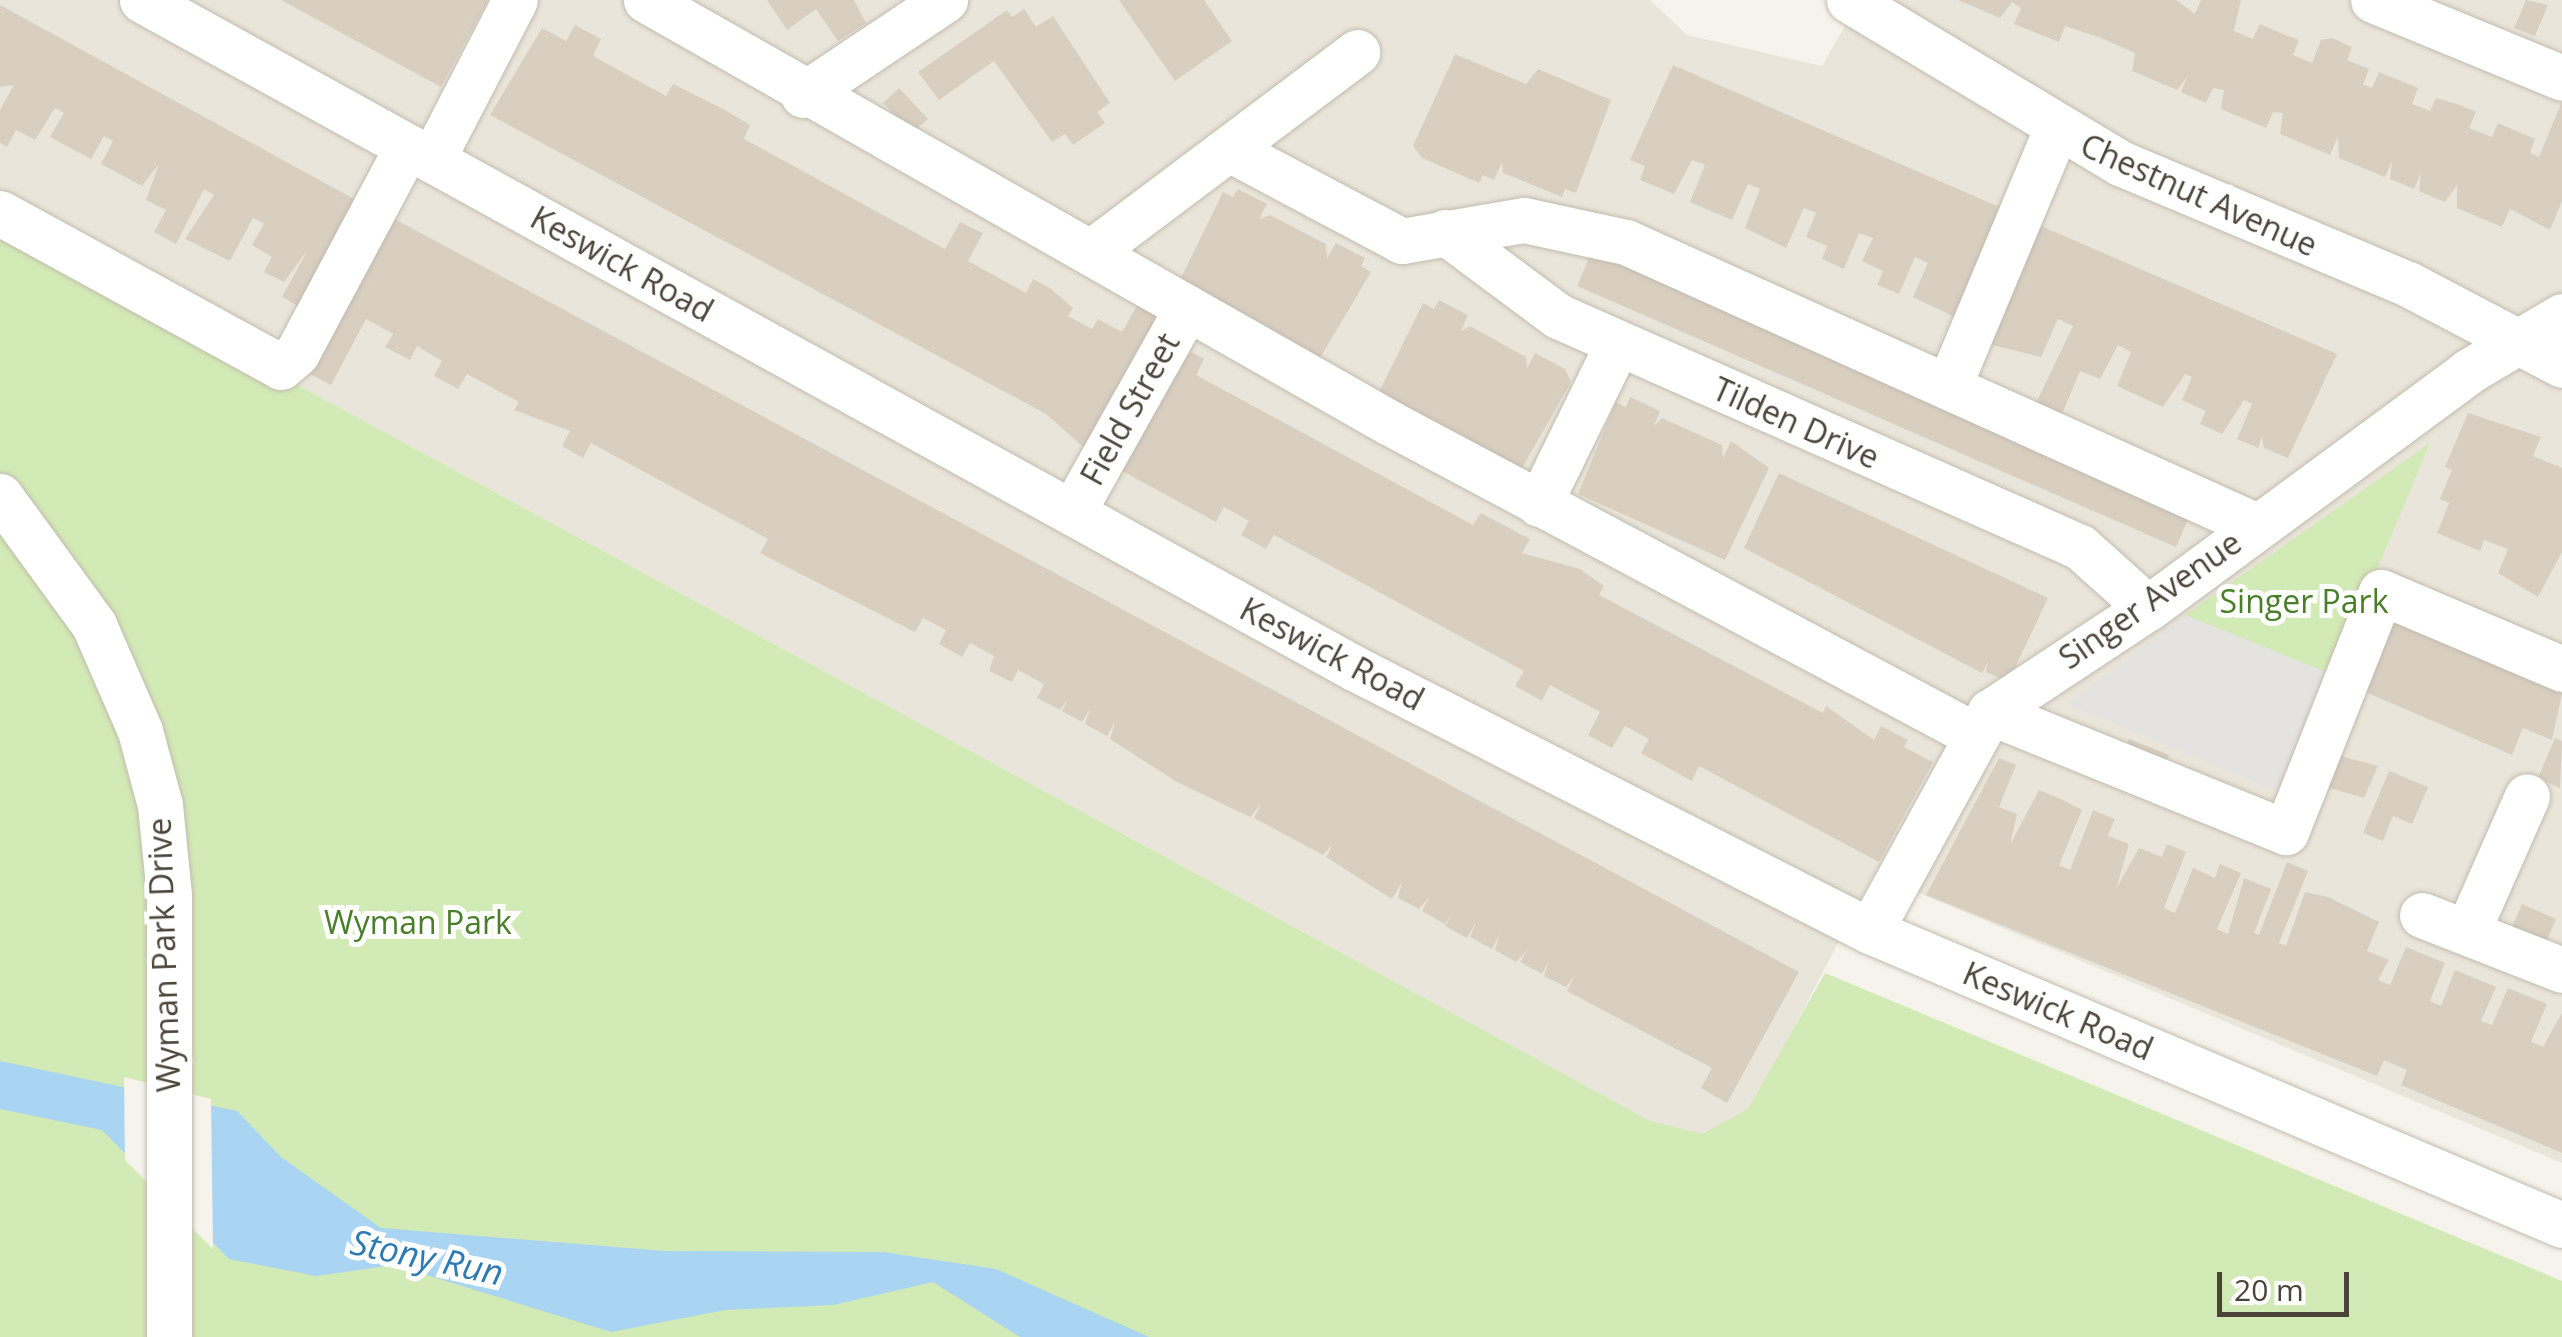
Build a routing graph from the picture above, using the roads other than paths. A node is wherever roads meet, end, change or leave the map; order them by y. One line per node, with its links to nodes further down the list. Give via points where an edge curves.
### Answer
1 (142, 0): 12 (street, Keswick Road)
2 (515, 0): 12 (street)
3 (646, 0): 9 (street)
4 (1849, 0): 10 (street, Chestnut Avenue)
5 (2373, 0): 8 (street)
6 (920, 8): 9 (street)
7 (1358, 52): 11 (street)
8 (2562, 78)
9 (803, 96): 16 (street)
10 (2056, 130): 19 (street, Chestnut Avenue, via 2408,284); 21 (street)
11 (1229, 149): 14 (street, via 1388,236); 15 (street)
12 (420, 154): 13 (street, via 298,353 281,367); 24 (street, Keswick Road)
13 (0, 214)
14 (1445, 232): 18 (street, Tilden Drive, via 1520,292); 21 (street, via 1524,220 1626,242)
15 (1094, 248)
16 (1188, 308): 23 (street); 24 (street, Field Street)
17 (2562, 316): 19 (street, Singer Avenue)
18 (1617, 345): 23 (street); 26 (street, Tilden Drive, via 2080,547)
19 (2515, 345): 20 (street, Chestnut Avenue); 25 (street, Singer Avenue)
20 (2562, 365)
21 (1950, 383): 25 (street)
22 (0, 496): 35 (street, Wyman Park Drive, via 72,587 120,680 154,777 169,896)
23 (1539, 504): 28 (street)
24 (1073, 511): 32 (street, Keswick Road, via 1354,668)
25 (2256, 526): 26 (street, Singer Avenue)
26 (2148, 608): 28 (street, Singer Avenue)
27 (2562, 669): 28 (street, via 2381,592 2286,832)
28 (1981, 723): 32 (street, Singer Avenue)
29 (2528, 796): 31 (street)
30 (2422, 915): 31 (street)
31 (2468, 930): 33 (street)
32 (1870, 931): 34 (street, Keswick Road)
33 (2562, 970)
34 (2562, 1225)
35 (169, 1337)

